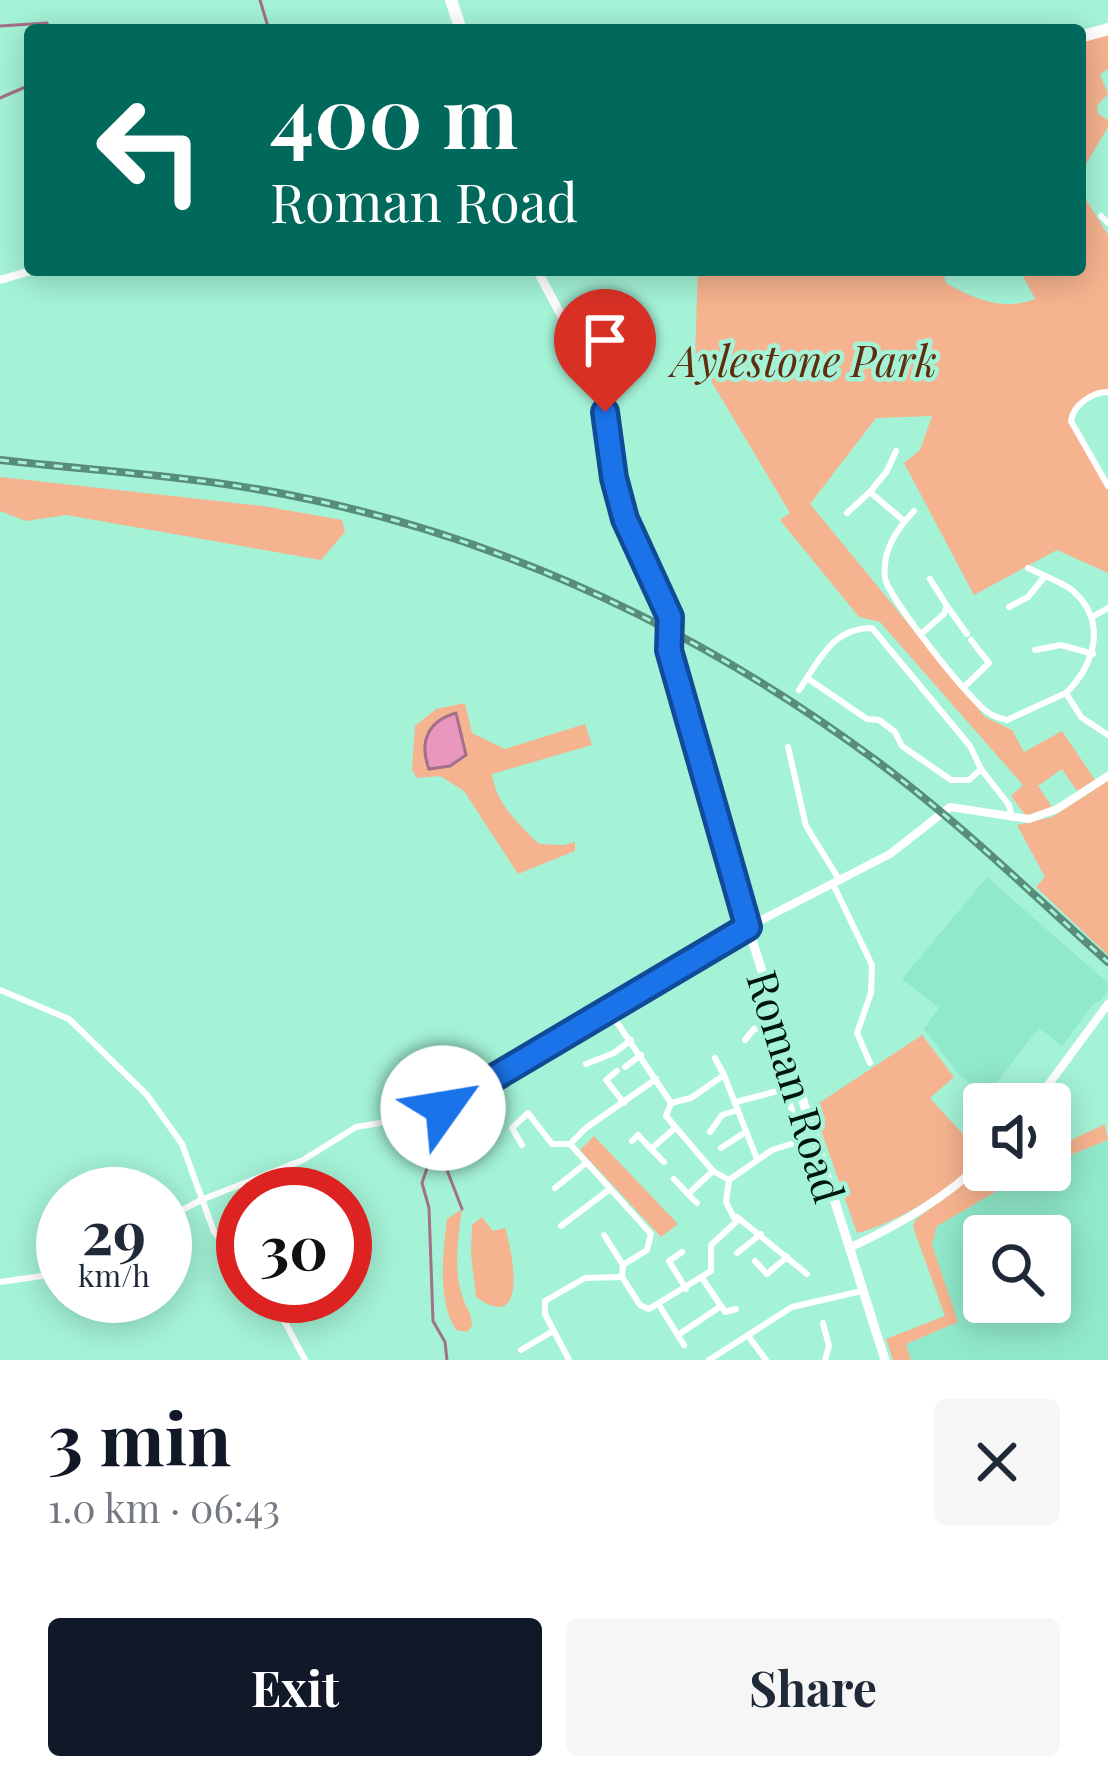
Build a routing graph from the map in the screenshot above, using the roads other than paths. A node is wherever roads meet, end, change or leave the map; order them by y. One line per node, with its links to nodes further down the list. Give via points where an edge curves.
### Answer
1 (540, 276): 29 (main road, Roman Road, via 594,377 625,519 670,622)
2 (1108, 392): 4 (street, via 1088,398 1071,422)
3 (896, 451): 5 (street)
4 (1108, 486)
5 (870, 492): 7 (street); 8 (street)
6 (914, 511): 8 (street)
7 (847, 513)
8 (904, 521): 16 (street, via 888,551 886,580)
9 (1028, 568): 10 (street)
10 (1045, 576): 13 (street); 15 (street, via 1070,588)
11 (930, 579): 12 (street)
12 (946, 606): 16 (street); 20 (street, via 989,663)
13 (1009, 607)
14 (1108, 608): 15 (street)
15 (1094, 616): 18 (street)
16 (921, 634): 20 (street)
17 (1035, 650): 18 (street, via 1061,645)
18 (1093, 654): 22 (street)
19 (807, 678): 21 (street); 25 (street, via 879,720 951,780 961,783); 25 (street, via 845,632 872,628)
20 (964, 687): 22 (street, via 987,713 1006,720)
21 (799, 690)
22 (1066, 693): 23 (street, via 1081,717)
23 (1108, 735)
24 (788, 748): 28 (street, via 806,826)
25 (981, 769): 27 (street)
26 (1108, 776): 27 (street, via 1042,816)
27 (1012, 818): 28 (street, via 948,808 890,854)
28 (836, 882): 29 (street); 37 (street, via 872,965 857,1033)
29 (748, 927): 52 (main road, Roman Road); 68 (street, via 434,1114 356,1126 303,1160)
30 (0, 990): 68 (street, via 69,1018 121,1068 182,1144)
31 (1108, 1004): 41 (street)
32 (614, 1018): 33 (street)
33 (631, 1040): 35 (street); 38 (street)
34 (745, 1040): 42 (street, via 754,1029 770,1034)
35 (641, 1055): 39 (street); 43 (street, via 606,1080)
36 (715, 1058): 40 (street)
37 (870, 1063)
38 (586, 1064)
39 (655, 1075): 43 (street); 44 (street)
40 (724, 1075): 44 (street); 45 (street)
41 (1050, 1083)
42 (786, 1088): 45 (street); 48 (street)
43 (624, 1103): 54 (street)
44 (671, 1103): 49 (street, via 666,1116)
45 (737, 1106): 50 (street); 51 (street)
46 (536, 1108): 47 (street)
47 (528, 1113): 54 (street, via 552,1144); 55 (street, via 513,1123)
48 (796, 1124)
49 (675, 1128): 57 (street); 61 (street)
50 (710, 1132)
51 (744, 1133): 56 (street); 58 (street)
52 (813, 1138): 58 (street); 76 (main road, Roman Road)
53 (632, 1142): 57 (street, via 638,1135)
54 (570, 1144): 60 (street)
55 (522, 1145)
56 (721, 1148)
57 (651, 1149): 59 (street)
58 (757, 1160): 64 (street)
59 (664, 1162)
60 (586, 1163): 65 (street); 66 (street)
61 (712, 1171): 64 (street); 67 (street)
62 (963, 1177): 76 (street, via 896,1226)
63 (674, 1180): 67 (street)
64 (729, 1180): 71 (street, via 726,1202)
65 (555, 1188)
66 (610, 1189): 72 (street); 81 (street, via 652,1239)
67 (688, 1193): 69 (street)
68 (201, 1200): 70 (street); 73 (street)
69 (697, 1203)
70 (192, 1205)
71 (737, 1217): 74 (street); 85 (street, via 711,1246 711,1271)
72 (561, 1226)
73 (216, 1234)
74 (761, 1234): 78 (street); 79 (street)
75 (604, 1235): 81 (street)
76 (847, 1249): 88 (main road, Roman Road)
77 (682, 1252): 87 (street, via 669,1261)
78 (737, 1252)
79 (788, 1257): 80 (street, via 767,1274); 82 (street)
80 (755, 1262)
81 (623, 1265): 84 (street)
82 (807, 1274)
83 (36, 1277): 86 (street)
84 (622, 1277): 89 (street, via 640,1304); 94 (street, via 585,1278 549,1297 544,1307)
85 (702, 1278): 87 (street); 90 (street)
86 (0, 1282)
87 (686, 1289): 89 (street)
88 (862, 1291): 98 (street, via 793,1307); 106 (main road, Roman Road)
89 (659, 1305): 96 (street)
90 (721, 1306): 91 (street); 96 (street)
91 (736, 1309)
92 (285, 1323): 101 (street)
93 (823, 1323): 95 (street)
94 (553, 1331): 100 (street); 102 (street)
95 (826, 1333): 97 (street); 105 (street)
96 (677, 1334): 99 (street)
97 (816, 1335)
98 (749, 1337): 103 (street); 104 (street)
99 (684, 1345)
100 (521, 1350)
101 (304, 1360)
102 (569, 1360)
103 (709, 1360)
104 (766, 1360)
105 (825, 1360)
106 (885, 1360)

